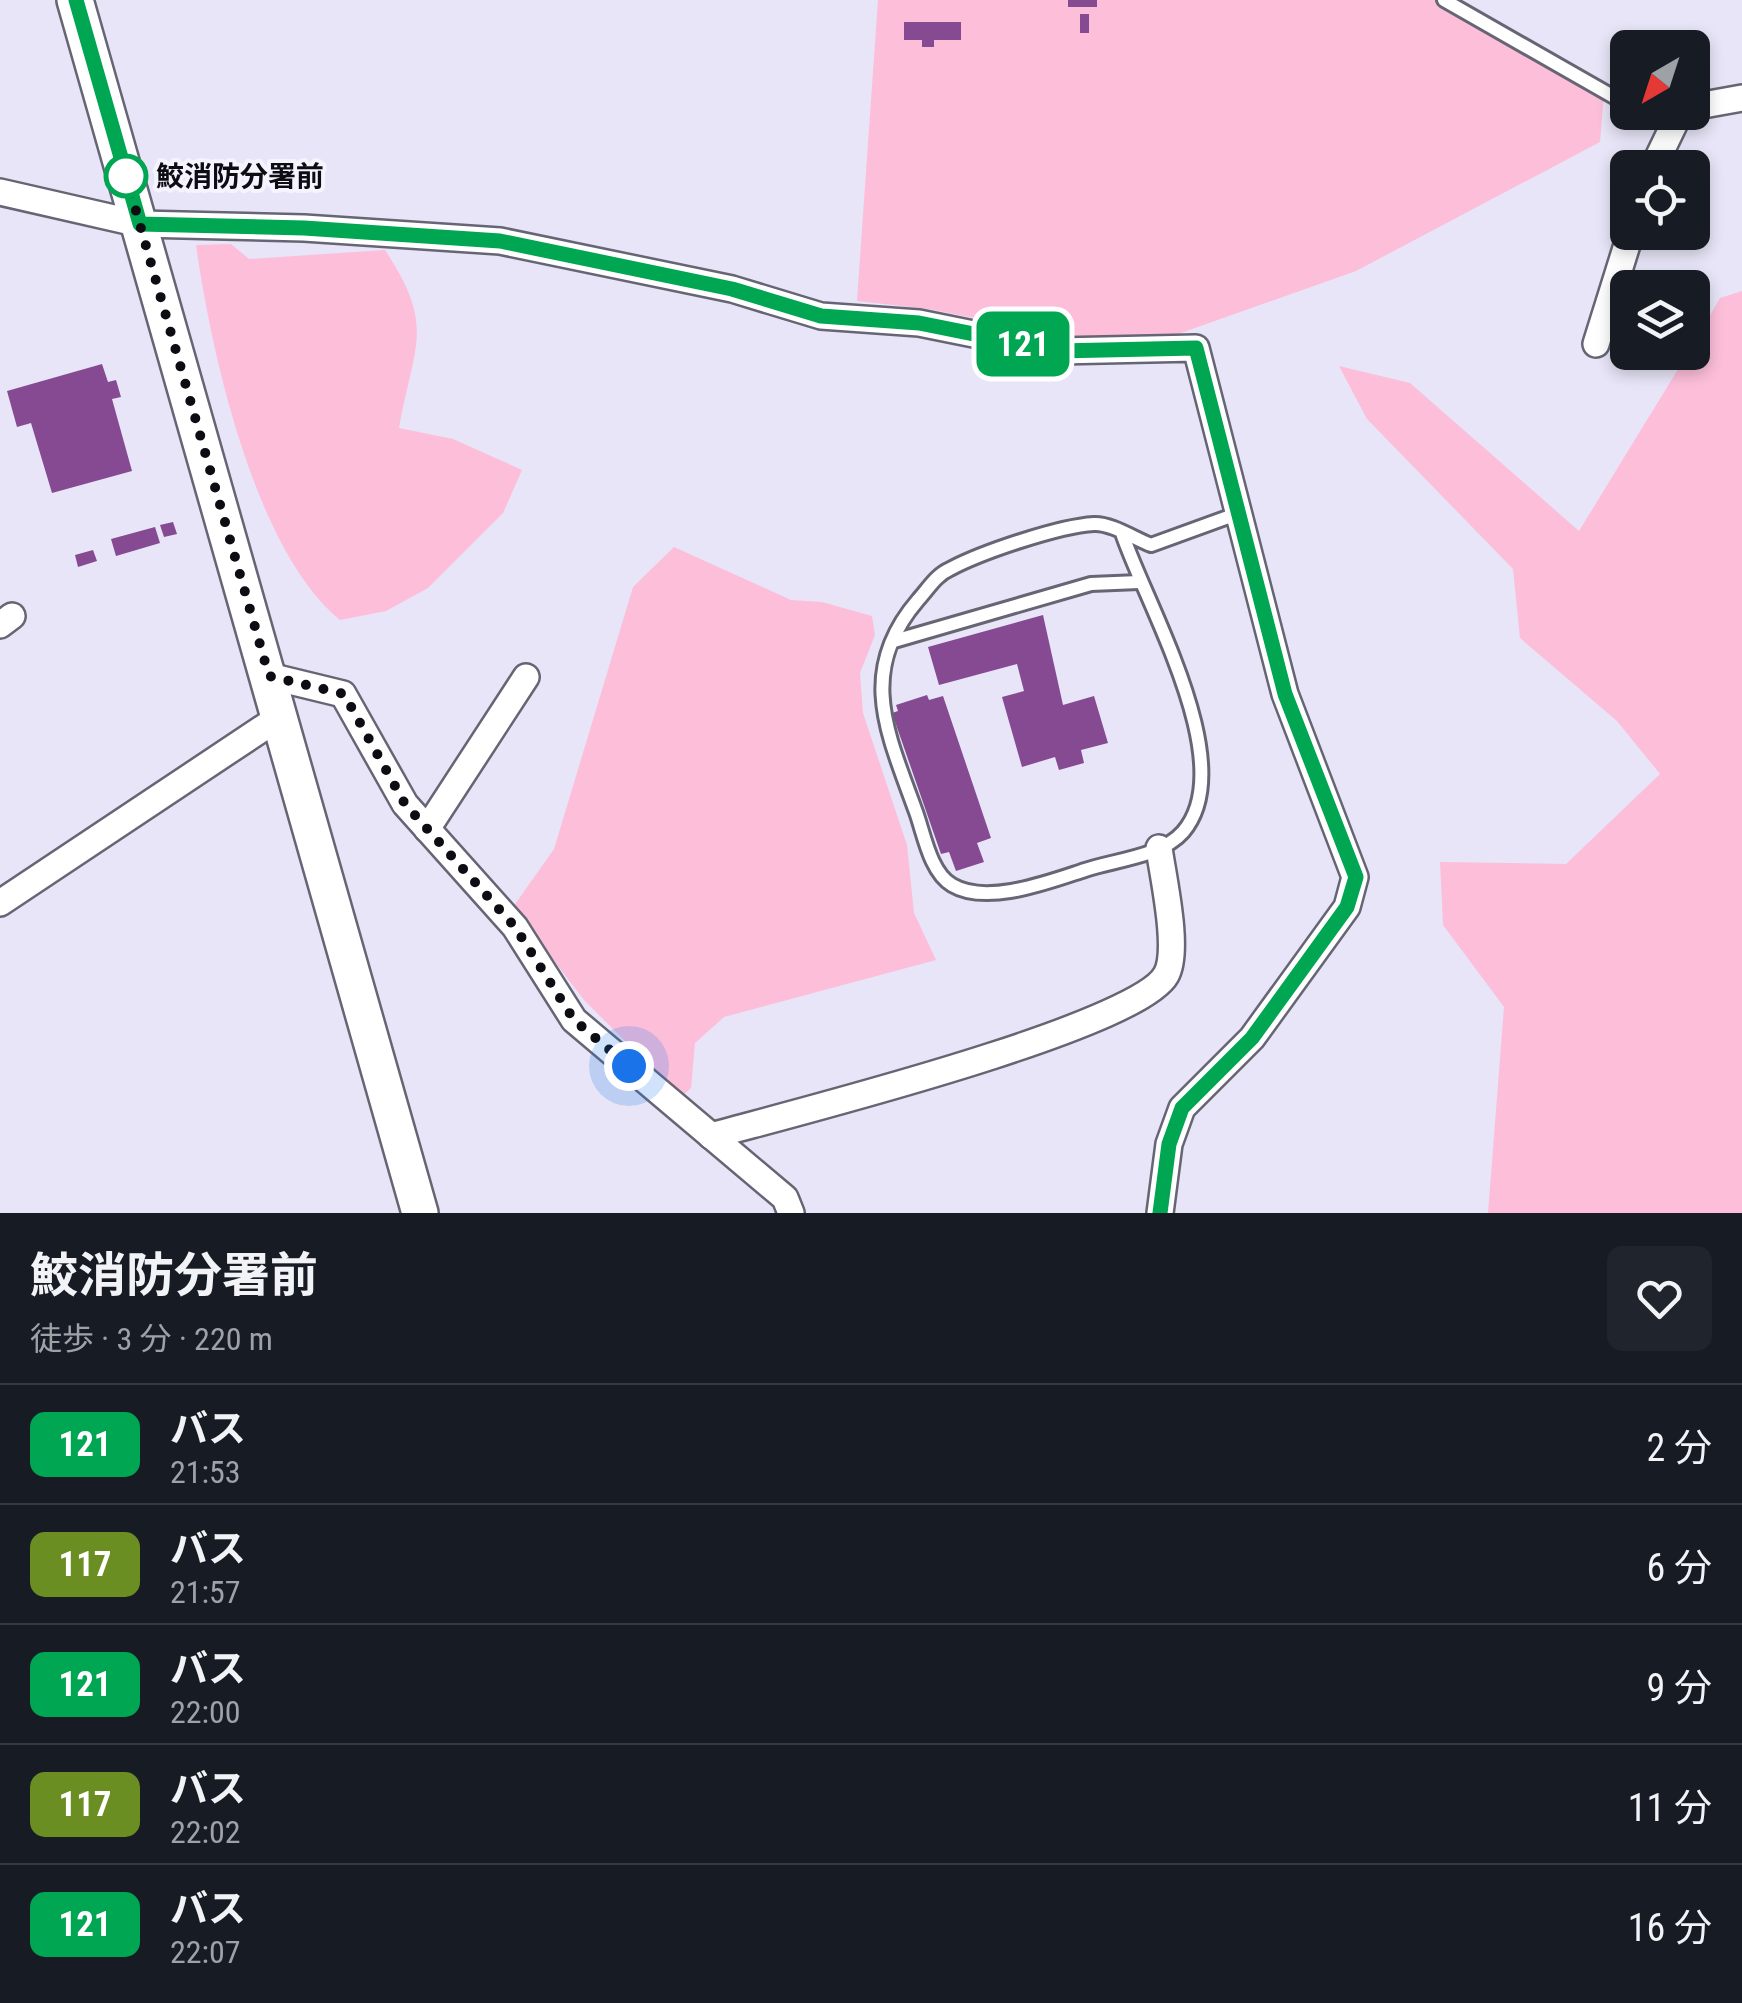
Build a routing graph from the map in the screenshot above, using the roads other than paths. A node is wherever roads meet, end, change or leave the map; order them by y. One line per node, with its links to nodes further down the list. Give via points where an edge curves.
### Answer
1 (76, 0): 7 (street)
2 (1444, 0): 3 (lane)
3 (1610, 95)
4 (1742, 98): 5 (street)
5 (1710, 104)
6 (0, 192): 7 (street)
7 (140, 224): 10 (street, via 500,241 732,289 821,316 919,323 1058,351 1196,348); 14 (street)
8 (1625, 250): 9 (street)
9 (1596, 344)
10 (1239, 513): 11 (lane, via 1151,545); 23 (street, via 1285,694 1356,877 1347,907 1252,1038 1182,1108 1169,1144)
11 (1122, 533): 12 (lane); 13 (lane, via 1097,524 970,558 941,573 902,618)
12 (1140, 582): 13 (lane, via 1090,584); 18 (lane, via 1186,692 1202,764 1201,802 1182,834)
13 (894, 640): 18 (lane, via 881,672 882,716 934,864 952,885 1032,889)
14 (269, 676): 16 (street); 17 (street, via 344,694 382,770)
15 (526, 676): 17 (street)
16 (281, 716): 19 (street); 21 (street)
17 (427, 829): 20 (street, via 515,927 574,1020)
18 (1159, 848): 20 (street, via 1171,944 1168,974 1150,993 1120,1012 1014,1048)
19 (0, 904)
20 (711, 1136): 22 (street, via 785,1198)
21 (420, 1213)
22 (791, 1213)
23 (1160, 1213)

